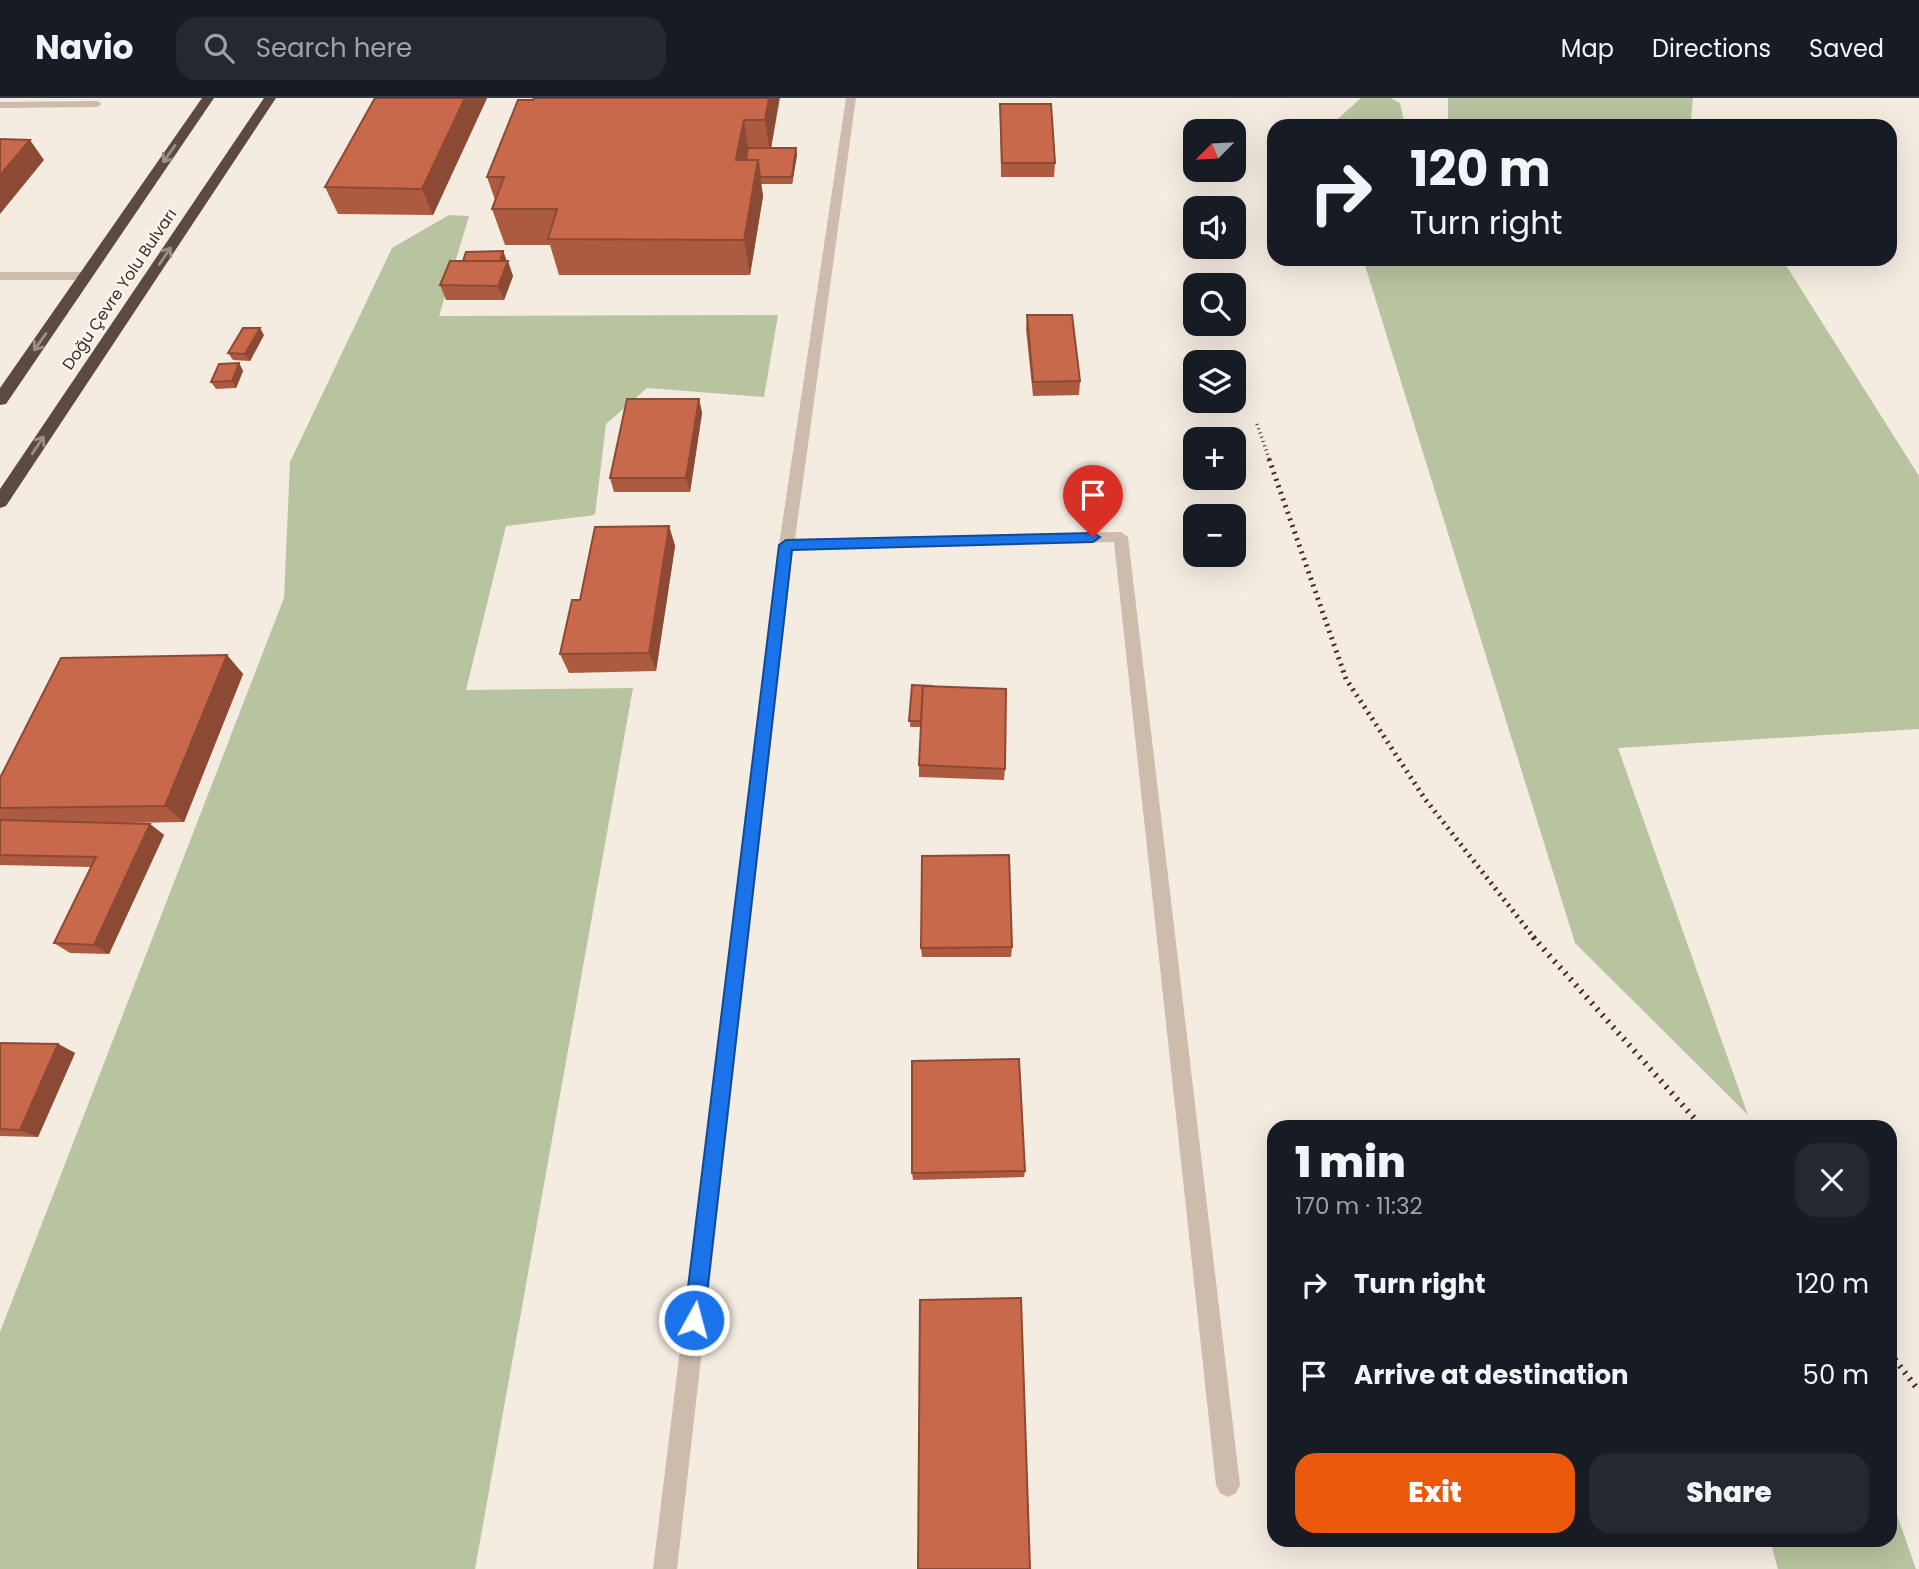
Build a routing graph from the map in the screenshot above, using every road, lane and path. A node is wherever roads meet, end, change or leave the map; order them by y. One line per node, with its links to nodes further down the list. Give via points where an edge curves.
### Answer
1 (208, 98): 7 (highway, Doğu Çevre Yolu Bulvarı, one-way to 7)
2 (270, 98): 11 (highway, Doğu Çevre Yolu Bulvarı, one-way to 2)
3 (851, 98): 12 (street)
4 (97, 104): 5 (street)
5 (0, 105)
6 (0, 275): 7 (street)
7 (85, 276): 8 (highway, Doğu Çevre Yolu Bulvarı, one-way to 8)
8 (14, 379): 9 (highway, Doğu Çevre Yolu Bulvarı); 10 (highway, Doğu Çevre Yolu Bulvarı)
9 (0, 393)
10 (0, 400)
11 (0, 502)
12 (786, 545): 13 (street, via 1121,537); 14 (street)
13 (1228, 1485)
14 (665, 1569)

